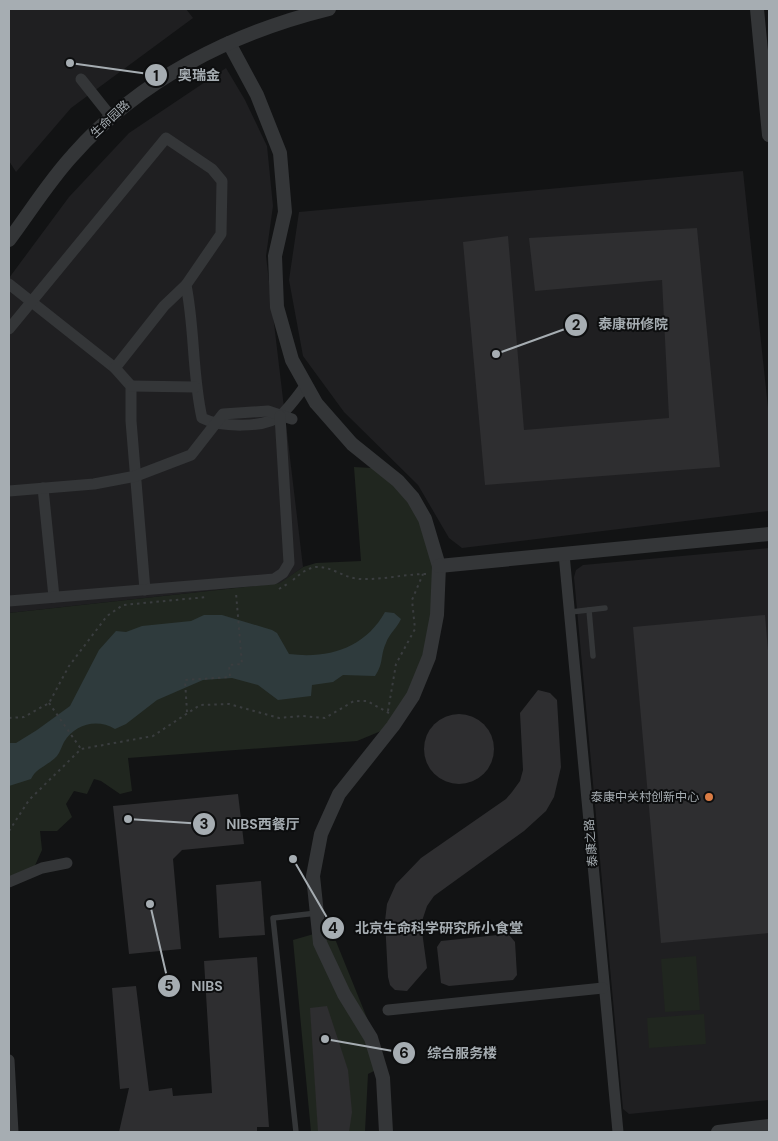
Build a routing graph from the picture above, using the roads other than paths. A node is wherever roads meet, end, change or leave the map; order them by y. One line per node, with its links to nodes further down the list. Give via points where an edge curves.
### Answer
1 (329, 9): 3 (street, 生命园路, via 267,27)
2 (757, 9): 6 (street)
3 (230, 43): 5 (street, 生命园路, via 154,83); 13 (street, via 280,153 284,212 275,256 277,307 292,360)
4 (81, 79): 5 (street)
5 (112, 118): 7 (street, 生命园路, via 73,155)
6 (769, 135)
7 (9, 240)
8 (9, 284): 10 (street)
9 (186, 285): 10 (street, via 221,234 222,181 212,169 166,138); 12 (street, via 164,306); 15 (street)
10 (30, 302): 11 (street); 12 (street)
11 (9, 329)
12 (115, 368): 14 (street)
13 (306, 385): 16 (street); 24 (street, via 316,403 352,444 398,481 413,498 425,519)
14 (131, 386): 15 (street); 19 (street)
15 (195, 387): 18 (street, via 202,418)
16 (280, 416): 17 (street); 18 (street, via 268,411 223,414); 25 (street, via 289,562 283,573 274,578)
17 (292, 419)
18 (213, 424): 19 (street, via 191,456)
19 (136, 476): 20 (street, via 94,484); 25 (street)
20 (43, 488): 21 (street); 26 (street)
21 (9, 491)
22 (769, 534): 23 (street)
23 (564, 554): 24 (street); 30 (street, 泰康之路)
24 (439, 571): 34 (street, via 437,615 429,657 413,696 393,715 339,794 321,834 313,876)
25 (145, 590): 26 (street)
26 (54, 597): 27 (street)
27 (9, 601)
28 (605, 608): 29 (lane)
29 (589, 610): 30 (lane); 31 (lane)
30 (571, 612): 35 (street, 泰康之路)
31 (593, 656)
32 (67, 863): 33 (street, via 42,868)
33 (9, 882)
34 (316, 913): 40 (lane, via 273,918); 41 (street, via 320,943 344,994 371,1038 383,1078)
35 (603, 988): 36 (street); 42 (street, 泰康之路)
36 (388, 1010)
37 (9, 1060): 39 (street)
38 (769, 1126): 43 (street)
39 (13, 1132)
40 (296, 1132)
41 (386, 1132)
42 (618, 1132)
43 (718, 1132)

